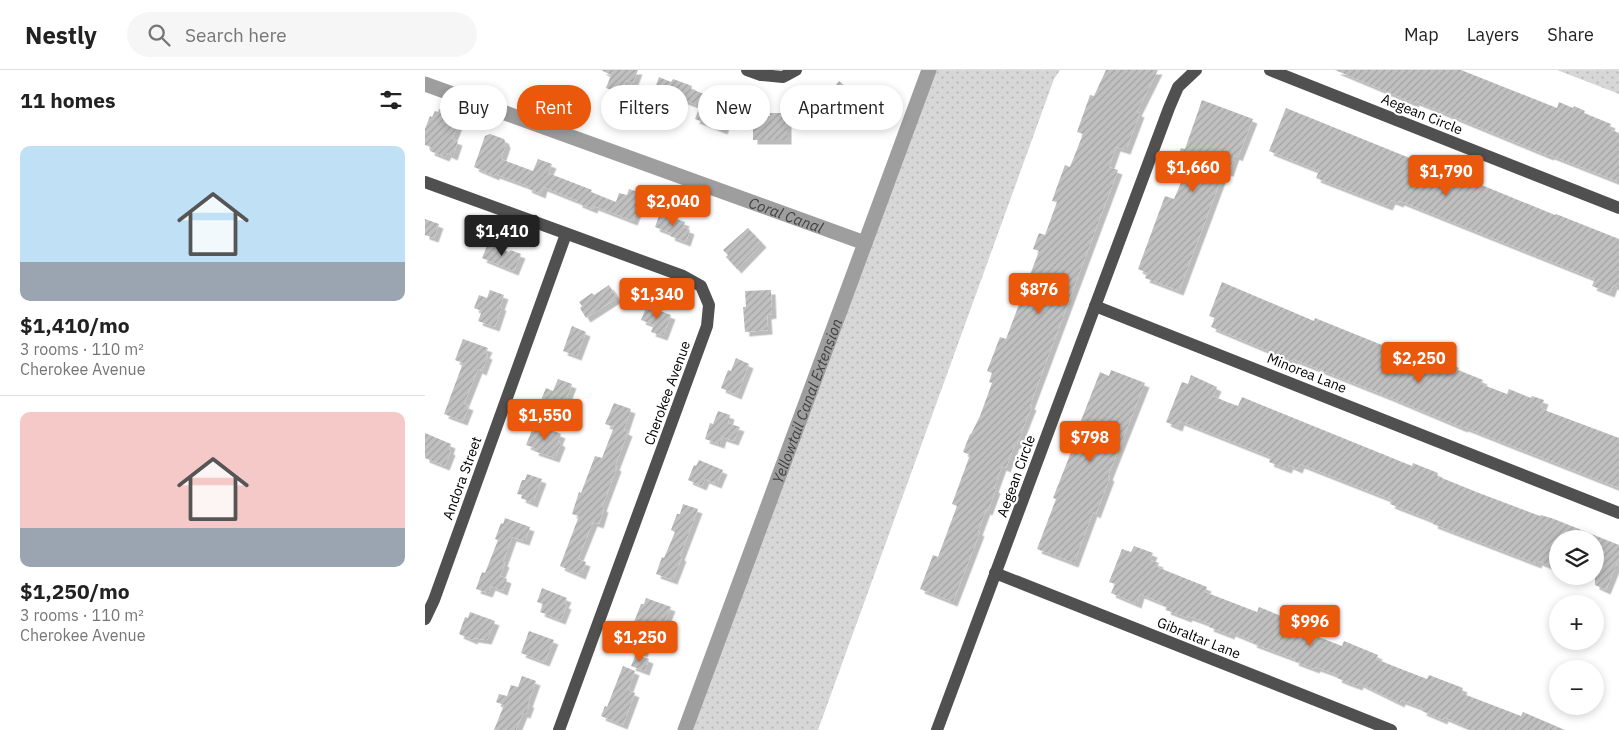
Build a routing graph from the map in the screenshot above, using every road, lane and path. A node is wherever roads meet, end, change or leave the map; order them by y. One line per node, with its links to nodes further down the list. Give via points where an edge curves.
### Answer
1 (747, 70): 2 (street, via 783,77)
2 (796, 70)
3 (1196, 70): 8 (street, Aegean Circle, via 1179,87 1169,108)
4 (1270, 70): 6 (street, Aegean Circle)
5 (425, 182): 7 (street, Cherokee Avenue)
6 (1619, 208)
7 (566, 234): 11 (street, Andora Street); 12 (street, Cherokee Avenue, via 683,276 701,286 709,305 704,335)
8 (1095, 306): 9 (street, Minorea Lane); 10 (street, Aegean Circle)
9 (1619, 513)
10 (995, 573): 13 (street, Aegean Circle); 14 (street, Gibraltar Lane)
11 (425, 619)
12 (559, 730)
13 (937, 730)
14 (1391, 730)

